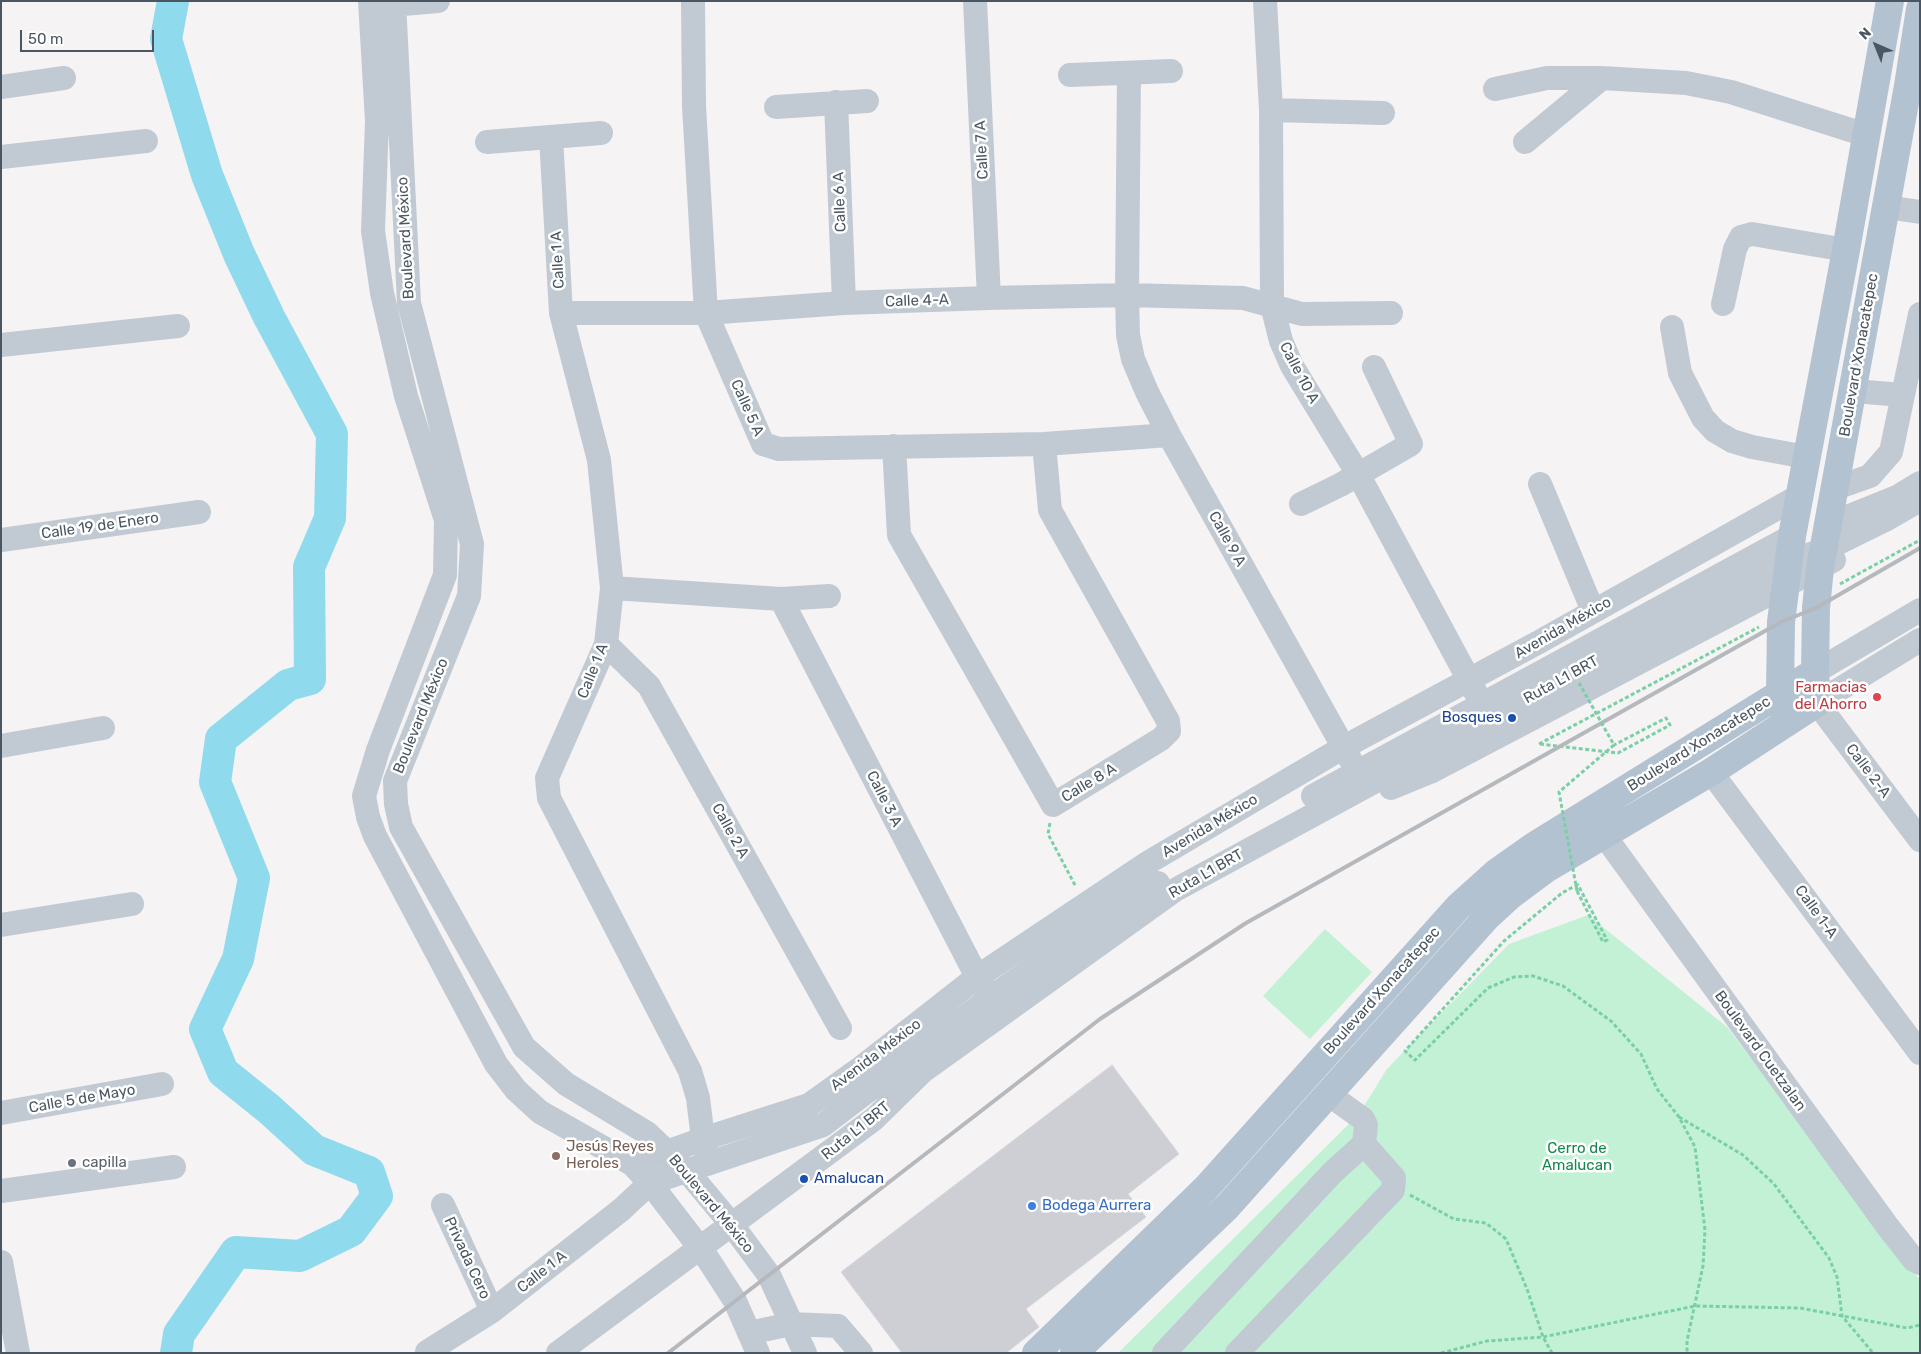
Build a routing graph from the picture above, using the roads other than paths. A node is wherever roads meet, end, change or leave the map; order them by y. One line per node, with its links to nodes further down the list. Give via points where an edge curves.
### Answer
1 (438, 1): 6 (street)
2 (693, 1): 39 (street, Calle 5 A, via 694,106)
3 (975, 1): 34 (street, Calle 7 A)
4 (1265, 1): 21 (street, Calle 10 A)
5 (1890, 1): 24 (main road, Boulevard Xonacatepec)
6 (394, 3): 7 (street); 95 (street, Boulevard México, via 409,303 472,544 468,596 395,781 400,827 524,1047 566,1084 647,1133)
7 (371, 4): 97 (street, Boulevard México, via 377,121 373,231 382,293 406,396 446,520 445,575 378,750 364,796 368,817 375,836 496,1064 516,1090 540,1112)
8 (1920, 9): 9 (main road, Boulevard Xonacatepec)
9 (1917, 50): 15 (main road, Boulevard Xonacatepec)
10 (1170, 71): 11 (street)
11 (1130, 73): 12 (street); 33 (street, Calle 9 A)
12 (1070, 75)
13 (64, 78): 16 (street)
14 (1602, 78): 17 (street, via 1547,78); 24 (street, via 1686,83 1731,92); 28 (street)
15 (1914, 86): 30 (main road, Boulevard Xonacatepec)
16 (1, 87)
17 (1495, 89)
18 (867, 101): 19 (street)
19 (836, 102): 20 (street); 35 (street, Calle 6 A)
20 (776, 107)
21 (1271, 110): 22 (street); 37 (street, Calle 10 A)
22 (1383, 113)
23 (601, 133): 25 (street)
24 (1866, 135): 32 (main road, Boulevard Xonacatepec)
25 (551, 137): 27 (street); 38 (street, Calle 1 A)
26 (146, 141): 29 (street)
27 (487, 142)
28 (1526, 142)
29 (1, 157)
30 (1886, 207): 31 (street); 46 (main road, Boulevard Xonacatepec)
31 (1920, 212)
32 (1846, 250): 36 (street, via 1752,234 1741,237 1735,249); 51 (main road, Boulevard Xonacatepec)
33 (1127, 296): 34 (street, Calle 4-A); 37 (street, Calle 4-A, via 1243,298); 48 (street, Calle 9 A, via 1128,335 1133,359)
34 (989, 298): 35 (street, Calle 4-A)
35 (844, 303): 39 (street, Calle 4-A)
36 (1723, 304)
37 (1272, 305): 40 (street, Calle 4-A, via 1302,314); 52 (street, Calle 10 A, via 1281,341 1292,366)
38 (560, 313): 39 (street, Calle 4-A); 64 (street, Calle 1 A, via 599,460)
39 (706, 313): 50 (street, Calle 5 A, via 763,444 780,449)
40 (1391, 313)
41 (1920, 314): 47 (street)
42 (178, 326): 44 (street)
43 (1672, 327): 51 (street, via 1680,373 1703,418 1715,431 1752,447)
44 (1, 345)
45 (1374, 367): 52 (street, via 1412,444)
46 (1853, 391): 47 (street); 55 (main road, Boulevard Xonacatepec)
47 (1903, 395): 55 (street, via 1891,452 1870,476)
48 (1169, 435): 49 (street, Calle 5 A); 79 (street, Calle 9 A)
49 (1044, 444): 50 (street, Calle 5 A); 50 (street, Calle 8 A, via 1050,510 1168,721 1169,731 1053,805 899,535)
50 (894, 446)
51 (1806, 457): 56 (main road, Boulevard Xonacatepec)
52 (1358, 474): 58 (street); 72 (street, Calle 10 A)
53 (1540, 484): 68 (street)
54 (1920, 484): 62 (street)
55 (1836, 488): 62 (main road, Boulevard Xonacatepec)
56 (1799, 496): 63 (main road, Boulevard Xonacatepec); 68 (street, Avenida México)
57 (1920, 500): 62 (street, Ruta L1 BRT)
58 (1301, 504)
59 (199, 512): 61 (street, Calle 19 de Enero)
60 (1920, 512): 62 (street, Ruta L1 BRT)
61 (1, 540)
62 (1825, 547): 63 (street, Ruta L1 BRT); 71 (main road, Boulevard Xonacatepec, via 1816,608)
63 (1788, 561): 73 (main road, Boulevard Xonacatepec, via 1781,615); 75 (street, Avenida México); 103 (street, Ruta L1 BRT, via 1744,581 1175,890 923,1071 874,1120)
64 (612, 588): 66 (street); 70 (street, Calle 1 A)
65 (829, 596): 66 (street)
66 (781, 598): 86 (street, Calle 3 A)
67 (1920, 610): 71 (street)
68 (1593, 611): 72 (street, Avenida México)
69 (1920, 640): 74 (street)
70 (606, 644): 88 (street, Calle 2 A, via 649,686); 93 (street, Calle 1 A, via 547,778 549,798 690,1070 698,1098)
71 (1815, 672): 73 (main road); 74 (main road, Boulevard Xonacatepec)
72 (1469, 681): 75 (street, Calle 10 A); 79 (street, Avenida México)
73 (1780, 694): 76 (main road, Boulevard Xonacatepec); 118 (main road, Boulevard Xonacatepec, via 1534,846 1490,878 1458,907 1206,1188)
74 (1817, 703): 76 (main road); 83 (street, Calle 2-A)
75 (1482, 704): 80 (street, Avenida México)
76 (1784, 724): 81 (main road, Boulevard Xonacatepec)
77 (103, 728): 78 (street)
78 (1, 746)
79 (1344, 746): 80 (street, Calle 9 A); 86 (street, Avenida México, via 1149,862)
80 (1357, 772): 87 (street, Avenida México, via 1160,882)
81 (1711, 772): 82 (main road, Boulevard Xonacatepec); 89 (street, Calle 1-A)
82 (1604, 835): 91 (main road, Boulevard Xonacatepec, via 1546,869 1493,911); 106 (street, Boulevard Cuetzalan, via 1888,1228)
83 (1920, 840)
84 (132, 904): 85 (street)
85 (1, 925)
86 (977, 977): 87 (street, Calle 3 A); 93 (street, Avenida México, via 862,1068 809,1105)
87 (990, 998): 96 (street, Avenida México, via 823,1125)
88 (840, 1028)
89 (1920, 1053)
90 (162, 1084): 92 (street, Calle 5 de Mayo)
91 (1328, 1094): 94 (street, via 1363,1119 1366,1125); 119 (main road, Boulevard Xonacatepec, via 1227,1207)
92 (1, 1113)
93 (703, 1139): 95 (street, Avenida México); 96 (street, Calle 1 A)
94 (1364, 1144): 120 (street, via 1333,1172); 121 (street, via 1394,1178 1393,1190)
95 (668, 1151): 97 (street, Avenida México); 99 (street, Boulevard México)
96 (710, 1162): 99 (street, Avenida México)
97 (632, 1164): 100 (street, Boulevard México)
98 (174, 1167): 101 (street)
99 (687, 1170): 100 (street, Avenida México); 103 (street, Boulevard México)
100 (650, 1183): 104 (street, Boulevard México); 108 (street, Calle 1 A, via 621,1210)
101 (1, 1192)
102 (443, 1205): 108 (street, Privada Cero)
103 (735, 1229): 104 (street, Ruta L1 BRT); 110 (street, Boulevard México, via 768,1275)
104 (704, 1252): 107 (street, Ruta L1 BRT); 111 (street, Boulevard México, via 735,1301)
105 (1, 1262): 109 (street)
106 (1920, 1263)
107 (667, 1279): 114 (street, Ruta L1 BRT); 115 (street, Ruta L1 BRT)
108 (492, 1312): 112 (street, Calle 1 A)
109 (6, 1318): 113 (street)
110 (792, 1324): 111 (street); 116 (street, Boulevard México); 117 (street, via 838,1326)
111 (754, 1343)
112 (427, 1352)
113 (18, 1353)
114 (558, 1353)
115 (576, 1353)
116 (805, 1353)
117 (860, 1353)
118 (1036, 1353)
119 (1074, 1353)
120 (1164, 1353)
121 (1237, 1353)

